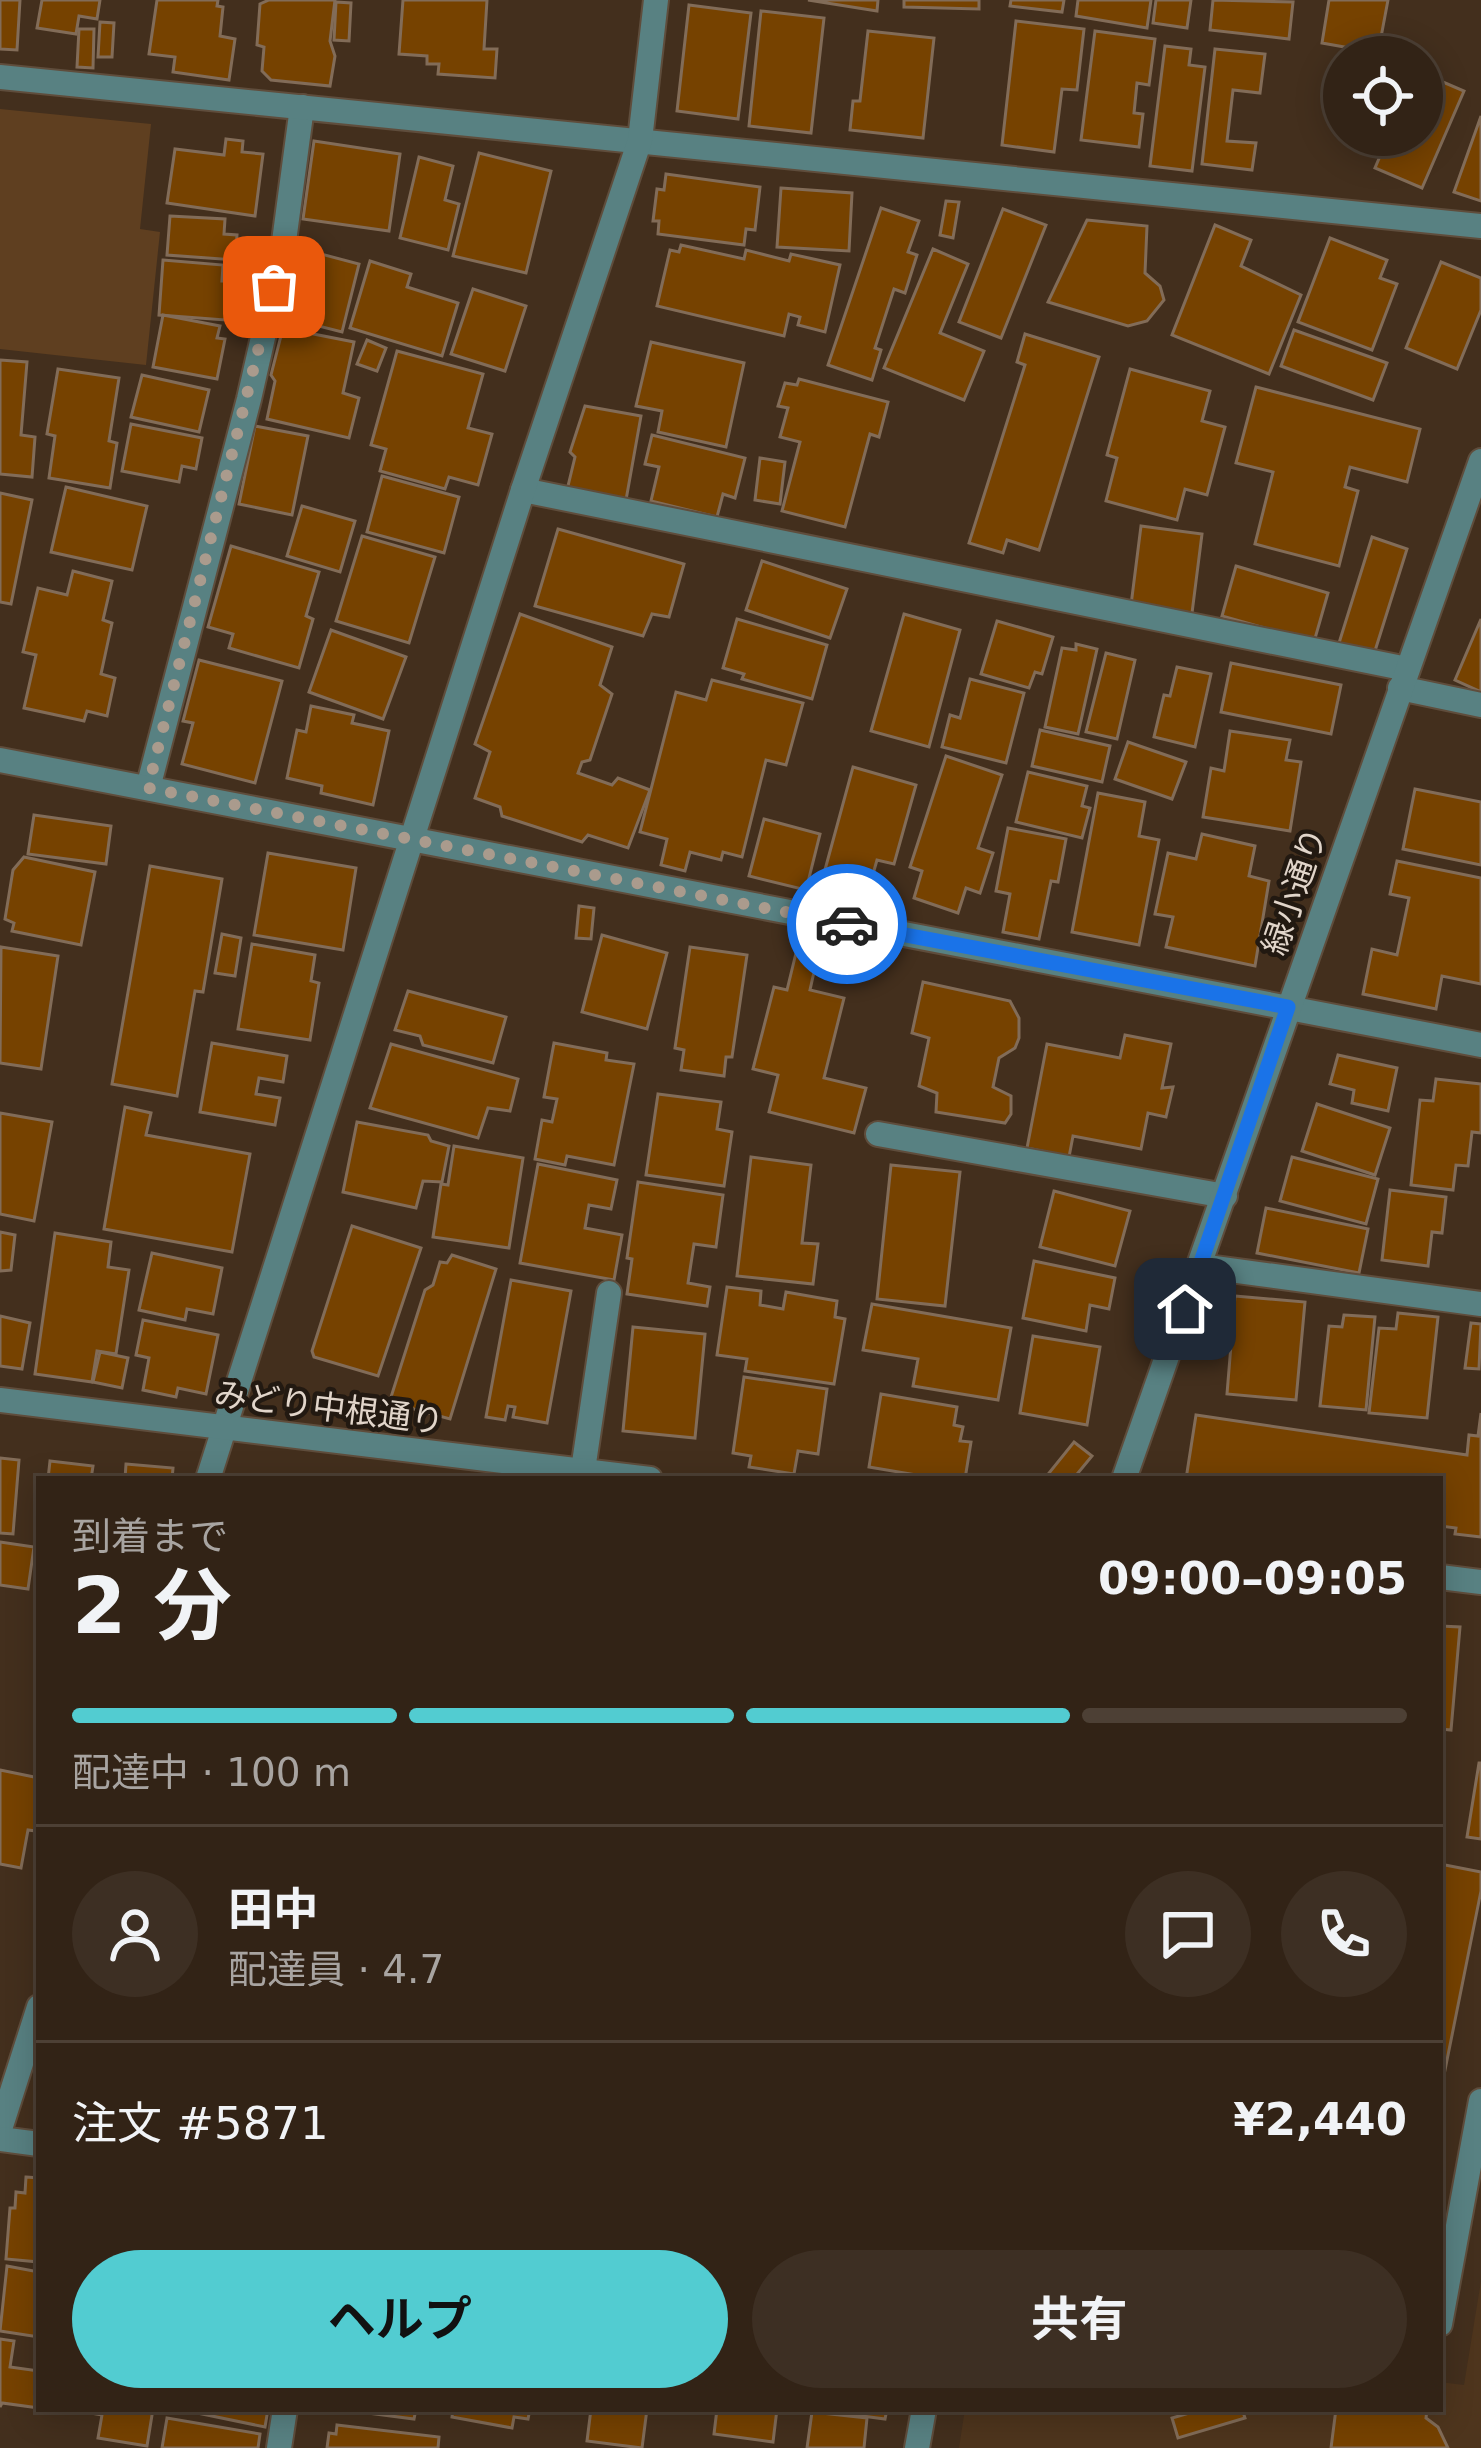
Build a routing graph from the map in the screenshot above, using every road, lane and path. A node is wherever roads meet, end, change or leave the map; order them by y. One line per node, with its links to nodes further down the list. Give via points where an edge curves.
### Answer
1 (656, 0): 4 (street)
2 (0, 77): 3 (street)
3 (302, 107): 4 (street); 11 (street, via 283,250)
4 (640, 140): 5 (street); 7 (street)
5 (1481, 226)
6 (1481, 461): 8 (street, 緑小通り)
7 (523, 490): 8 (street); 12 (street)
8 (1403, 679): 9 (street); 13 (street, 緑小通り)
9 (1481, 705)
10 (0, 760): 11 (street)
11 (148, 788): 12 (street)
12 (413, 842): 13 (street); 21 (street)
13 (1288, 1007): 14 (street); 16 (street, 緑小通り)
14 (1481, 1045)
15 (878, 1134): 16 (street)
16 (1225, 1196): 17 (street, 緑小通り)
17 (1200, 1266): 19 (street); 25 (street, 緑小通り)
18 (609, 1292): 22 (street)
19 (1481, 1304)
20 (0, 1400): 21 (street, みどり中根通り)
21 (224, 1428): 22 (street, みどり中根通り); 23 (street)
22 (583, 1470): 24 (street, みどり中根通り)
23 (209, 1476)
24 (628, 1476)
25 (1125, 1476)
26 (1443, 1576): 27 (street)
27 (1481, 1582)
28 (36, 2016): 30 (street)
29 (1481, 2101): 33 (street)
30 (0, 2129)
31 (0, 2139): 32 (street)
32 (36, 2144)
33 (1443, 2308)
34 (285, 2412): 36 (street)
35 (923, 2412): 37 (street)
36 (279, 2448)
37 (917, 2448)

